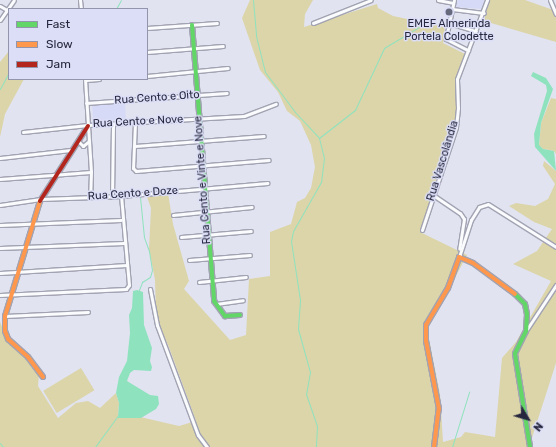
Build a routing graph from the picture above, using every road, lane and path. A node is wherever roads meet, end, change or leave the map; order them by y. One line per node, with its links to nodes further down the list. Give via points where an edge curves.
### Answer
1 (371, 0): 15 (street)
2 (438, 0): 5 (street)
3 (487, 0): 9 (street, Rua Vascolândia)
4 (550, 0): 10 (street)
5 (454, 1): 7 (street)
6 (0, 6): 8 (street)
7 (452, 9): 9 (street); 16 (street)
8 (7, 10): 12 (street)
9 (484, 13): 19 (street, Rua Vascolândia)
10 (556, 14)
11 (8, 15): 12 (street)
12 (3, 16): 13 (street)
13 (0, 20)
14 (217, 23): 17 (street)
15 (313, 23)
16 (450, 23): 19 (street); 22 (street, via 446,39)
17 (192, 25): 18 (street); 21 (street, Rua Cento e Vinte e Nove)
18 (148, 28)
19 (476, 31): 22 (street, Rua Vascolândia)
20 (223, 46): 21 (street)
21 (193, 48): 23 (street); 25 (street, Rua Cento e Vinte e Nove)
22 (468, 50): 51 (street, Rua Vascolândia, via 457,82 456,127)
23 (148, 52)
24 (228, 68): 25 (street)
25 (194, 72): 26 (street); 29 (street, Rua Cento e Vinte e Nove)
26 (148, 76)
27 (85, 80): 30 (street)
28 (227, 93): 29 (street, Rua Cento e Oito)
29 (196, 95): 30 (street, Rua Cento e Oito); 32 (street, Rua Cento e Vinte e Nove)
30 (86, 103): 35 (street)
31 (276, 104): 32 (street, Rua Cento e Nove, via 244,116)
32 (199, 119): 33 (street, Rua Cento e Nove); 39 (street, Rua Cento e Vinte e Nove)
33 (134, 123): 34 (street, Rua Cento e Nove); 41 (street)
34 (113, 124): 35 (street, Rua Cento e Nove); 54 (street)
35 (88, 126): 36 (street, Rua Cento e Nove); 38 (street); 40 (street)
36 (23, 132)
37 (264, 136): 39 (street)
38 (78, 141): 40 (street, via 83,146); 42 (street)
39 (202, 141): 41 (street); 45 (street, Rua Cento e Vinte e Nove)
40 (89, 142): 46 (street)
41 (135, 146): 45 (street, via 134,171)
42 (72, 150): 43 (street); 47 (street)
43 (0, 158)
44 (269, 160): 45 (street)
45 (203, 164): 50 (street, Rua Cento e Vinte e Nove)
46 (91, 172): 47 (street); 53 (street)
47 (57, 173): 48 (street); 55 (street)
48 (0, 179)
49 (267, 183): 50 (street, Rua Cento e Doze)
50 (204, 188): 52 (street, Rua Cento e Doze); 58 (street, Rua Cento e Vinte e Nove)
51 (433, 195): 63 (street, Rua Vascolândia); 71 (street, via 460,213 464,219)
52 (121, 196): 54 (street, Rua Cento e Doze); 60 (street)
53 (90, 197): 54 (street, Rua Cento e Doze); 55 (street, Rua Cento e Doze)
54 (112, 197)
55 (40, 199): 56 (street, Rua Cento e Doze); 61 (street)
56 (0, 205)
57 (252, 207): 58 (street)
58 (205, 211): 59 (street); 65 (street, Rua Cento e Vinte e Nove)
59 (173, 215)
60 (121, 220): 61 (street); 67 (street)
61 (33, 222): 62 (street); 68 (street)
62 (0, 225)
63 (422, 230)
64 (250, 231): 65 (street)
65 (207, 233): 66 (street); 73 (street, Rua Cento e Vinte e Nove)
66 (181, 237)
67 (124, 243): 68 (street); 76 (street)
68 (27, 245): 70 (street); 77 (street)
69 (556, 247): 71 (street, via 488,204 479,206)
70 (0, 248)
71 (459, 251): 74 (street)
72 (250, 255): 73 (street)
73 (209, 257): 75 (street); 80 (street, Rua Cento e Vinte e Nove)
74 (460, 257): 91 (street, via 478,266 517,295 525,304 528,314); 94 (street, via 448,288 426,325 439,409)
75 (189, 260)
76 (127, 265): 77 (street); 84 (street, via 129,285 126,289)
77 (20, 270): 78 (street); 84 (street)
78 (0, 273)
79 (246, 278): 80 (street)
80 (212, 281): 81 (street); 87 (street, Rua Cento e Vinte e Nove)
81 (199, 282)
82 (556, 285): 91 (street)
83 (150, 289): 93 (street, via 156,321 196,431)
84 (12, 293): 85 (street); 90 (street)
85 (0, 295)
86 (243, 300): 87 (street)
87 (216, 304): 89 (street, via 226,316)
88 (88, 312): 90 (street)
89 (240, 315)
90 (5, 316): 92 (street, via 5,331 8,338 28,357)
91 (526, 331): 95 (street, via 515,354)
92 (43, 377)
93 (206, 446)
94 (434, 447)
95 (530, 447)

